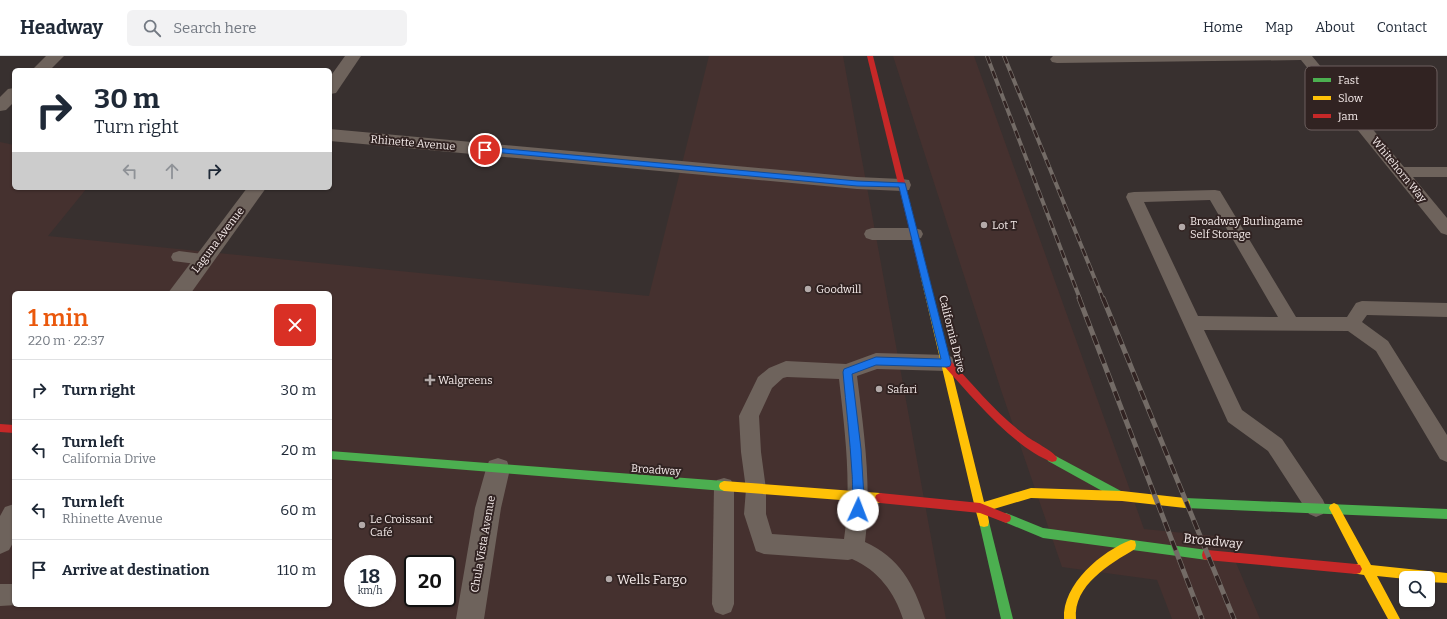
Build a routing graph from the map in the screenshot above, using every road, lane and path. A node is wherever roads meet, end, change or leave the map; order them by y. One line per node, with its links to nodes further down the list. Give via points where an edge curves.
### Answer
1 (56, 56): 8 (street)
2 (353, 56): 9 (street)
3 (870, 56): 16 (main road, California Drive)
4 (1301, 56): 6 (lane)
5 (1305, 56): 7 (lane, Whitehorn Way)
6 (1057, 59)
7 (1313, 66)
8 (42, 68)
9 (332, 86)
10 (12, 95): 11 (street)
11 (0, 106)
12 (1366, 130): 14 (lane, Whitehorn Way)
13 (332, 135): 16 (street, Rhinette Avenue)
14 (1400, 172): 15 (lane); 18 (lane, Whitehorn Way)
15 (1447, 172)
16 (902, 185): 20 (main road, California Drive)
17 (256, 190): 22 (street, Laguna Avenue)
18 (1447, 229)
19 (872, 234): 20 (lane)
20 (915, 234): 28 (main road, California Drive)
21 (179, 257): 22 (lane)
22 (204, 259): 23 (street, Laguna Avenue)
23 (180, 291)
24 (1447, 310): 27 (lane, via 1362,308)
25 (1192, 323): 26 (lane); 26 (lane, via 1134,197 1215,195); 39 (lane, via 1235,416 1275,445)
26 (1291, 323): 27 (lane)
27 (1352, 324): 32 (lane, via 1382,346)
28 (947, 363): 29 (lane, via 876,361); 37 (main road, via 1000,422 1034,448); 40 (main road, California Drive)
29 (847, 372): 36 (lane, via 786,369 765,383 749,416); 38 (lane)
30 (0, 428): 31 (main road)
31 (12, 430)
32 (1447, 453)
33 (332, 455): 34 (main road, Broadway)
34 (498, 469): 35 (main road, Broadway); 52 (street, Chula Vista Avenue, via 488,508)
35 (724, 487): 36 (main road, Broadway); 51 (lane)
36 (756, 489): 38 (main road, Broadway); 46 (lane, via 755,514 764,544 848,550)
37 (1122, 496): 39 (main road, Broadway, via 1188,503); 40 (main road, Broadway, via 1031,493)
38 (859, 497): 40 (main road, Broadway); 46 (lane)
39 (1316, 507): 41 (main road, Broadway)
40 (980, 508): 45 (main road, Broadway, via 1043,533); 54 (main road, California Drive)
41 (1334, 508): 42 (main road, Broadway); 47 (main road)
42 (1447, 514)
43 (12, 520): 44 (street)
44 (0, 541)
45 (1132, 545): 47 (main road, Broadway); 55 (main road, via 1100,564 1080,584 1069,611)
46 (853, 548): 53 (lane, via 877,560 894,577 910,605)
47 (1368, 571): 48 (main road, Broadway); 56 (main road)
48 (1447, 578)
49 (0, 595): 50 (lane)
50 (12, 595)
51 (723, 604)
52 (470, 619)
53 (914, 619)
54 (1007, 619)
55 (1070, 619)
56 (1394, 619)

